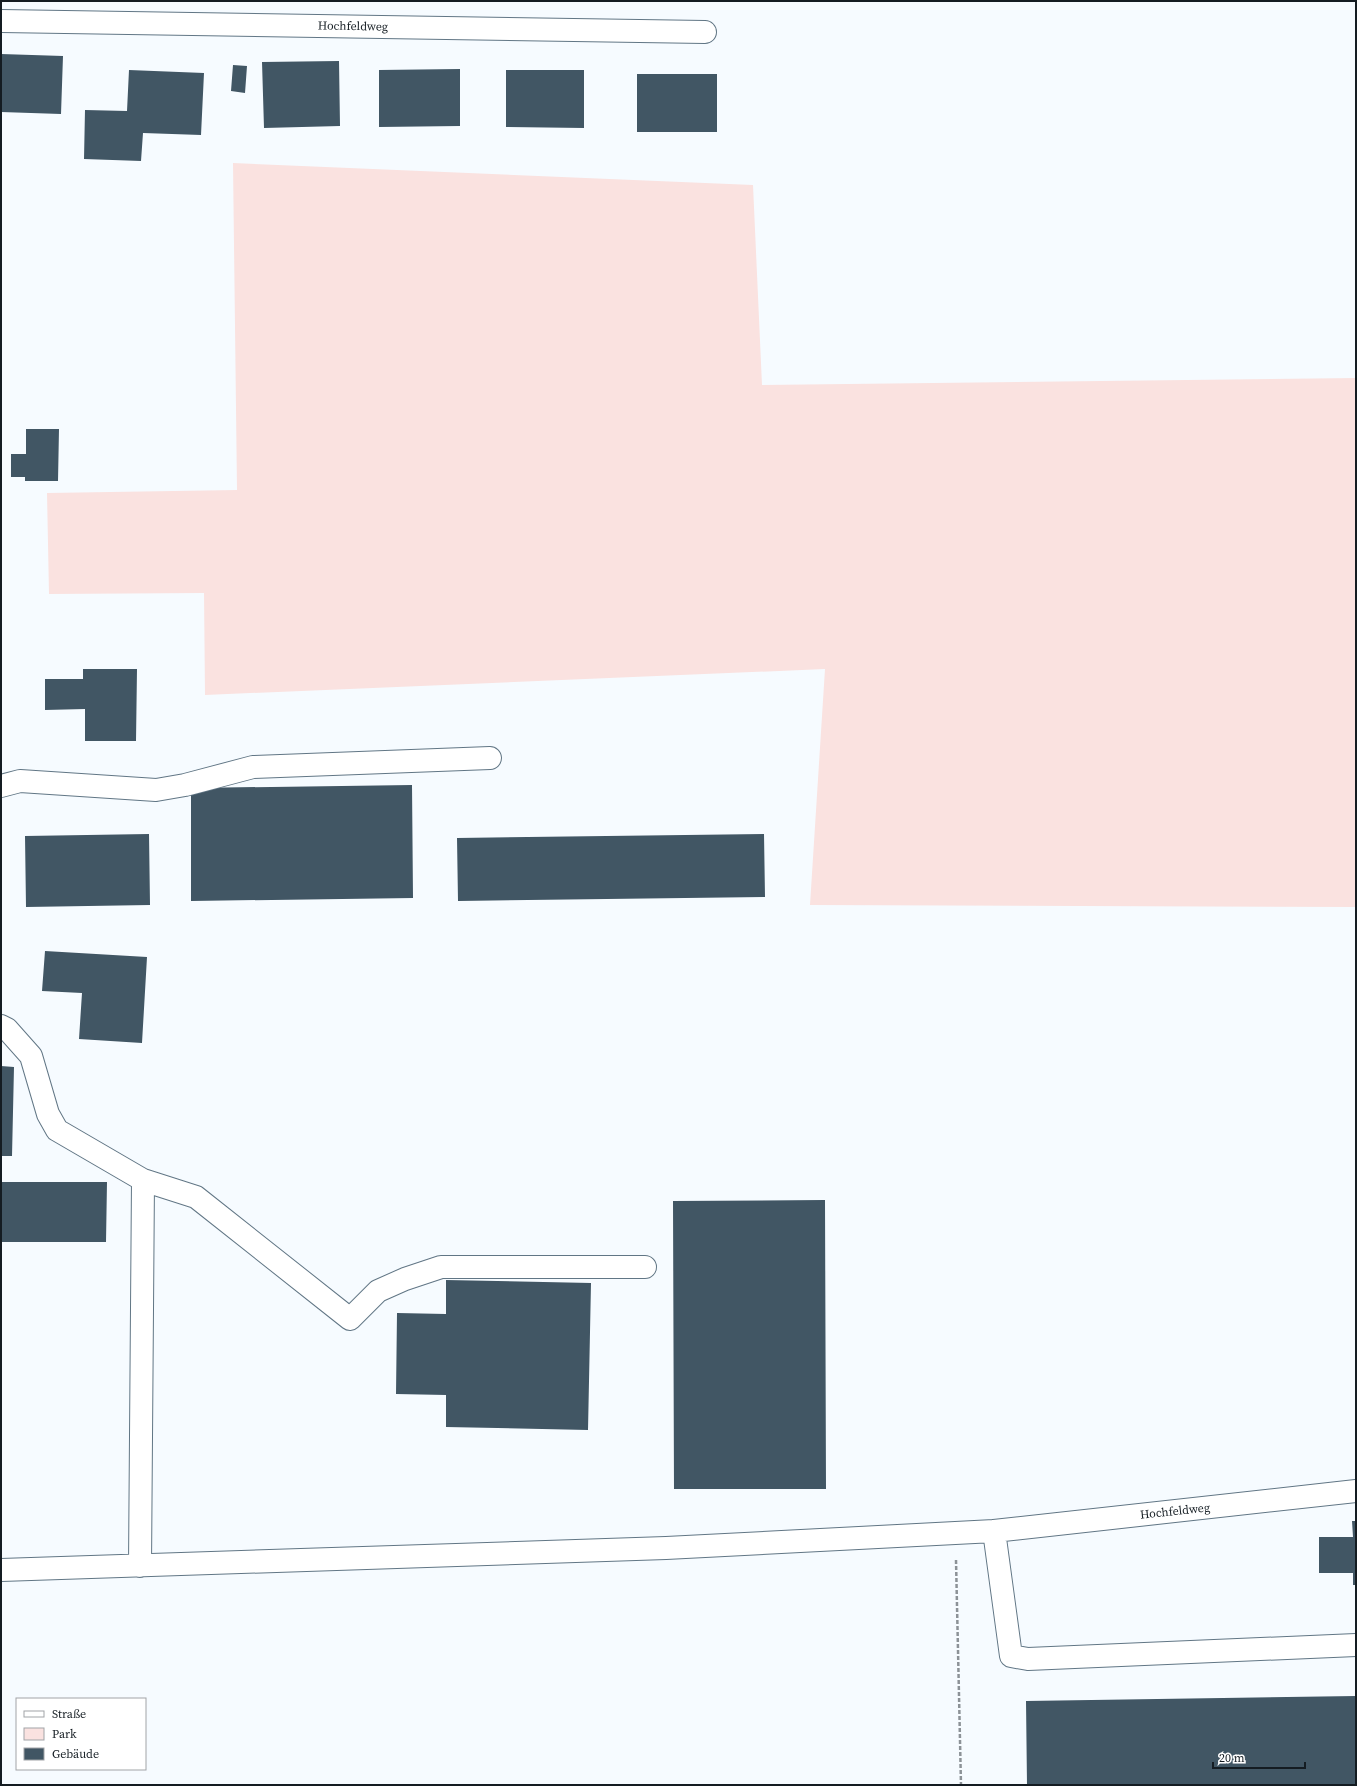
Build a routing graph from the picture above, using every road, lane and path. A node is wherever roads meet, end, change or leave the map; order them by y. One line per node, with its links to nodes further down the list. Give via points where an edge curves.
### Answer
1 (1, 21): 2 (street, Hochfeldweg)
2 (706, 32)
3 (490, 758): 4 (street, via 253,767 156,790 20,781)
4 (1, 786)
5 (1, 1026): 6 (street, via 7,1029 31,1056 48,1114 57,1130)
6 (143, 1180): 7 (street, via 196,1197 350,1319 378,1291 441,1267); 11 (street)
7 (645, 1267)
8 (1356, 1491): 9 (street, Hochfeldweg)
9 (994, 1531): 10 (street, Hochfeldweg); 13 (street, via 1011,1656 1028,1659)
10 (956, 1533): 11 (street, Hochfeldweg, via 666,1548); 14 (path)
11 (140, 1566): 12 (street, Hochfeldweg)
12 (1, 1570)
13 (1356, 1645)
14 (961, 1785)

